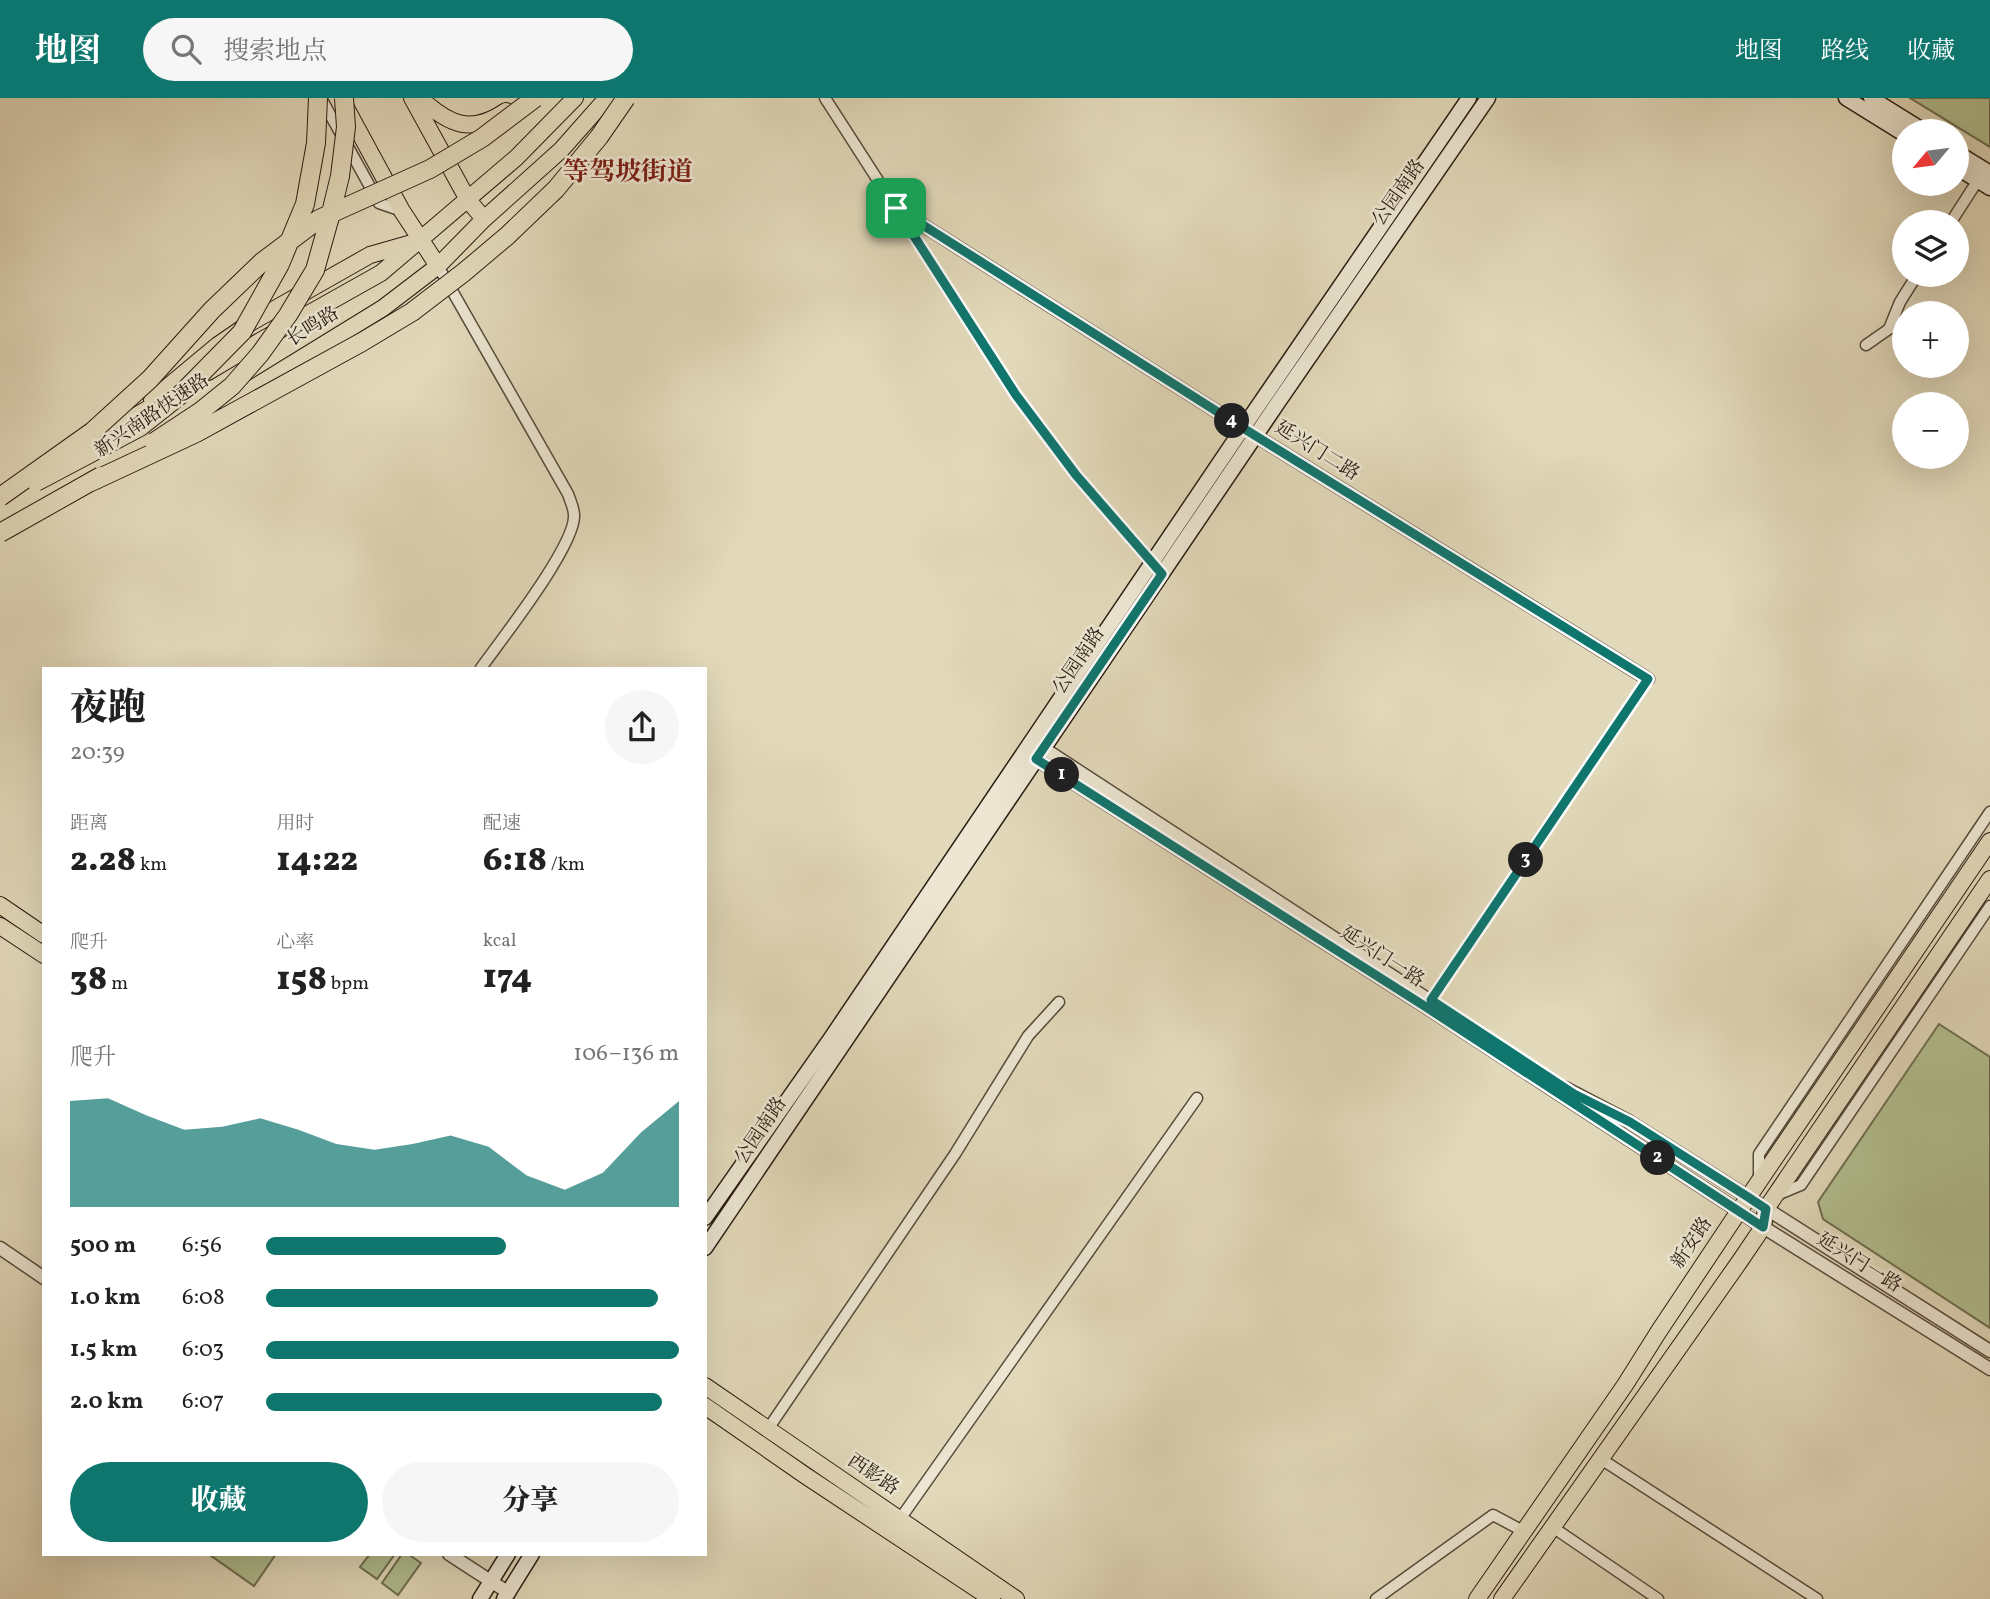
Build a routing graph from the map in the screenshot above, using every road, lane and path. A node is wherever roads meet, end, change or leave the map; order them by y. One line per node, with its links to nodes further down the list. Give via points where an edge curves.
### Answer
1 (319, 98): 23 (street, via 379,203); 31 (highway, 新兴南路快速路, bridge, via 305,204 280,264 242,332 179,396 140,426)
2 (343, 98): 23 (main road); 30 (highway, 新兴南路快速路, bridge, via 346,127 331,213 315,270 288,315 232,386)
3 (412, 98): 20 (main road)
4 (420, 98): 5 (main road, via 449,120 468,126 490,122)
5 (525, 98)
6 (535, 98): 31 (highway, bridge, via 430,169 309,226 262,262 150,379 93,431)
7 (575, 98): 20 (main road)
8 (607, 98): 24 (main road, 长鸣路, via 561,150)
9 (626, 98): 30 (highway, bridge, via 556,189 507,236 412,312 196,433)
10 (825, 98): 21 (street)
11 (1469, 98): 29 (main road, 公园南路)
12 (1488, 98): 29 (main road, 公园南路)
13 (1846, 98): 16 (main road)
14 (1871, 98): 15 (main road)
15 (1905, 119)
16 (1892, 127)
17 (1969, 164): 19 (main road)
18 (1969, 173): 19 (main road)
19 (1986, 180): 22 (street)
20 (468, 200): 24 (main road); 25 (main road)
21 (896, 208): 29 (street, 延兴门二路); 33 (street, via 1016,395 1076,475)
22 (1961, 210)
23 (401, 211): 25 (main road)
24 (484, 219): 26 (main road, 长鸣路)
25 (421, 240): 26 (main road); 31 (main road, via 370,255 235,333 120,426)
26 (438, 266): 32 (main road, 长鸣路, via 383,308 134,462); 34 (street, via 568,494 574,515 558,558)
27 (1909, 287): 28 (street, via 1889,329)
28 (1866, 345)
29 (1249, 431): 33 (main road, 公园南路); 35 (street, 延兴门二路)
30 (91, 482): 32 (highway, 新兴南路快速路, bridge)
31 (0, 497)
32 (0, 535)
33 (1157, 569): 36 (main road, 公园南路); 51 (main road, 公园南路)
34 (482, 667)
35 (1648, 679): 47 (street)
36 (1040, 753): 47 (street, 延兴门一路); 53 (main road, 公园南路)
37 (1990, 812): 39 (street)
38 (1990, 841): 39 (main road, 新安路)
39 (1960, 871): 40 (street); 50 (main road, 新安路)
40 (1988, 885): 49 (main road)
41 (0, 905): 44 (main road)
42 (1990, 906): 49 (street, via 1801,1185)
43 (0, 926): 45 (main road)
44 (42, 934)
45 (42, 954)
46 (1059, 1002): 60 (street, via 1028,1036 955,1154)
47 (1428, 1004): 50 (street, 延兴门一路, via 1574,1094 1630,1122)
48 (1197, 1098): 62 (street)
49 (1770, 1202): 50 (street, 延兴门一路); 52 (main road); 56 (street, 延兴门一路)
50 (1744, 1204): 52 (street, 延兴门一路); 64 (main road, 新安路)
51 (707, 1215)
52 (1763, 1227): 57 (street, 延兴门一路); 61 (main road)
53 (707, 1245)
54 (0, 1248): 55 (street)
55 (42, 1277)
56 (1990, 1351)
57 (1990, 1369)
58 (707, 1387): 60 (main road, 西影路)
59 (707, 1407): 71 (main road, 西影路)
60 (768, 1429): 62 (main road, 西影路)
61 (1601, 1460): 63 (main road); 77 (street)
62 (900, 1519): 72 (main road, 西影路)
63 (1551, 1527): 75 (main road); 76 (street)
64 (1523, 1531): 73 (street, via 1493,1515); 74 (main road, 新安路)
65 (452, 1556): 68 (street)
66 (507, 1556): 68 (main road)
67 (531, 1556): 69 (main road)
68 (491, 1582): 69 (street); 70 (main road)
69 (507, 1596)
70 (480, 1599)
71 (992, 1599)
72 (1016, 1599)
73 (1376, 1599)
74 (1476, 1599)
75 (1502, 1599)
76 (1658, 1599)
77 (1817, 1599)

